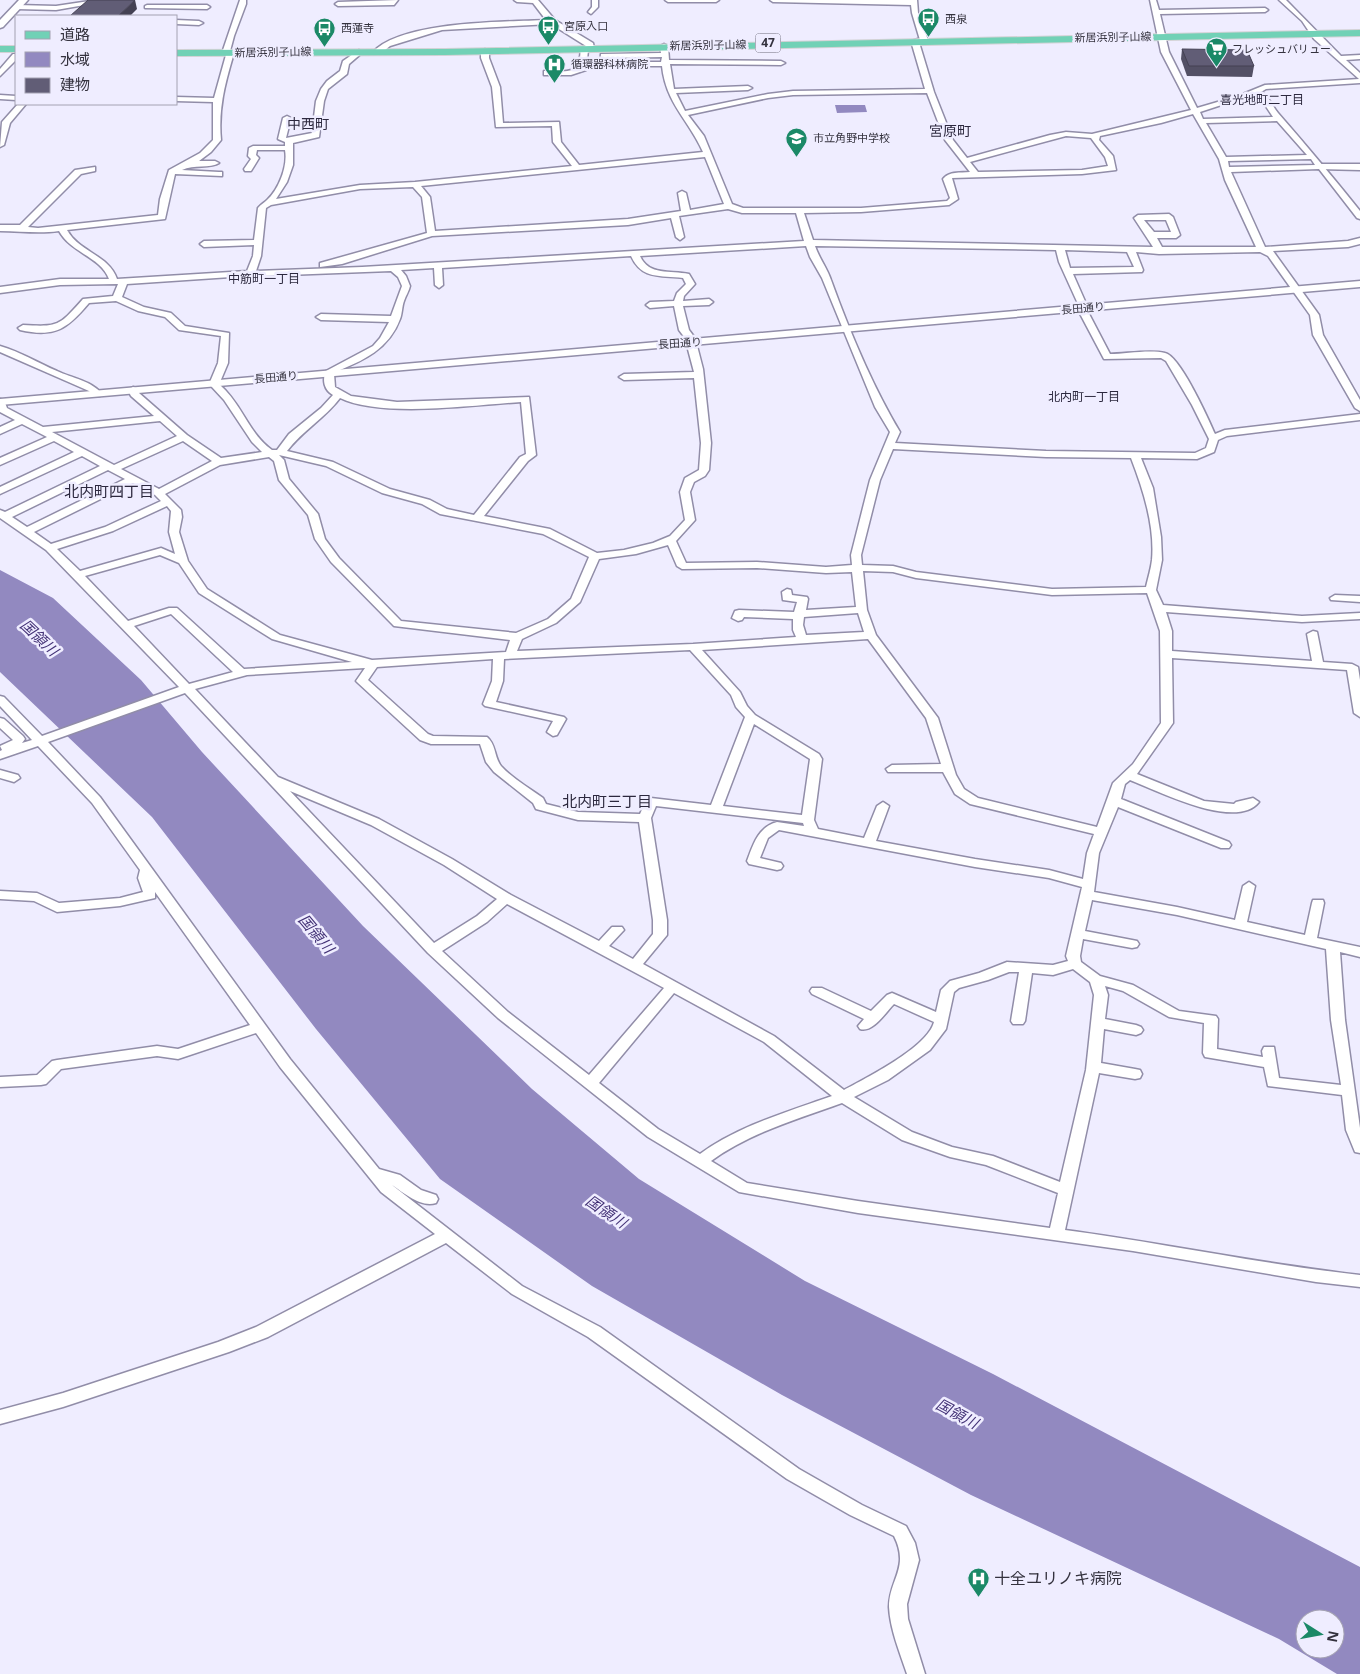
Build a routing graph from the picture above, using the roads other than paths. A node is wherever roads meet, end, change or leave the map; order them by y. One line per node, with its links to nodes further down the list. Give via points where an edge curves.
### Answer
1 (24, 0): 16 (street)
2 (110, 0): 16 (street, via 56,8)
3 (163, 0): 17 (street, via 151,3 145,9)
4 (243, 0): 35 (street, via 230,36)
5 (395, 0): 15 (street, via 394,3)
6 (517, 0): 7 (street)
7 (535, 0): 23 (street)
8 (595, 0): 19 (street, via 595,7)
9 (668, 0): 10 (street)
10 (716, 0)
11 (773, 0): 14 (street)
12 (1153, 0): 20 (street)
13 (1282, 0): 25 (street)
14 (914, 1): 28 (street)
15 (338, 4)
16 (17, 7): 24 (street)
17 (207, 7)
18 (1265, 10): 20 (street)
19 (590, 12)
20 (1156, 12): 27 (street)
21 (178, 22): 22 (street)
22 (199, 22)
23 (550, 22): 29 (street, via 577,35 590,45); 34 (street, via 441,28 387,44)
24 (0, 25)
25 (1315, 33): 26 (main road, 新居浜別子山線 / 47); 27 (main road, 新居浜別子山線 / 47); 40 (street)
26 (1360, 33)
27 (1160, 36): 28 (main road, 新居浜別子山線 / 47); 55 (street)
28 (920, 40): 38 (main road, 新居浜別子山線 / 47); 48 (street)
29 (588, 48): 32 (main road, 新居浜別子山線 / 47); 38 (main road, 新居浜別子山線 / 47); 42 (street, via 581,70)
30 (0, 49): 31 (main road)
31 (15, 49)
32 (485, 51): 34 (main road, 新居浜別子山線 / 47); 69 (street, via 496,87 499,125 556,124 555,142)
33 (359, 52): 34 (main road, 新居浜別子山線 / 47); 35 (main road, 新居浜別子山線 / 47); 61 (street, via 346,63 344,72 324,89 316,135)
34 (377, 52)
35 (228, 53): 36 (main road, 新居浜別子山線 / 47); 53 (street)
36 (178, 54)
37 (15, 57): 43 (street)
38 (665, 57): 38 (street, via 604,56 604,64); 41 (street); 47 (street, via 668,84)
39 (1360, 57): 40 (street)
40 (1339, 58): 44 (street)
41 (781, 63)
42 (547, 73)
43 (0, 74)
44 (1360, 77)
45 (1360, 81): 49 (street, via 1280,85)
46 (748, 88): 47 (street)
47 (672, 91): 56 (street)
48 (929, 91): 56 (street, via 793,93); 66 (street, via 949,140)
49 (1256, 92): 55 (street); 58 (street, via 1261,93)
50 (0, 97): 51 (street)
51 (15, 98)
52 (178, 100): 53 (street)
53 (216, 100): 67 (street, via 217,140 214,146)
54 (21, 105): 62 (street, via 6,122)
55 (1195, 111): 59 (street); 60 (street)
56 (683, 114): 63 (street, via 700,136)
57 (287, 118): 61 (street, via 282,139)
58 (1280, 118): 59 (street); 64 (street)
59 (1201, 121): 65 (street)
60 (1094, 136): 66 (street, via 1066,134 1050,137); 77 (street, via 1109,156 1113,168 1082,172)
61 (289, 144): 73 (street, via 253,148 254,158); 80 (street, via 290,163)
62 (0, 145)
63 (708, 154): 69 (street); 81 (street)
64 (1313, 157): 65 (street); 70 (street)
65 (1223, 159): 74 (street)
66 (965, 161): 77 (street)
67 (190, 163): 68 (street); 75 (street)
68 (215, 163)
69 (577, 167): 78 (street)
70 (1321, 167): 71 (street); 74 (street); 85 (street)
71 (1360, 168)
72 (92, 169): 87 (street, via 78,172)
73 (248, 169)
74 (1226, 170): 97 (street)
75 (172, 172): 76 (street); 88 (street, via 162,217)
76 (219, 174)
77 (974, 174): 82 (street, via 946,179 954,199 948,203)
78 (415, 184): 80 (street, via 360,187); 89 (street, via 426,197)
79 (682, 194): 83 (street)
80 (269, 203): 93 (street, via 262,208)
81 (729, 206): 82 (street, via 742,211); 83 (street)
82 (799, 211): 95 (street)
83 (686, 213): 84 (street)
84 (675, 215): 89 (street, via 628,222); 91 (street)
85 (1360, 216)
86 (0, 228): 87 (street)
87 (22, 228): 88 (street, via 38,232)
88 (62, 229): 105 (street, via 71,244 106,266)
89 (431, 234): 104 (street, via 340,262)
90 (1150, 235): 99 (street)
91 (680, 237)
92 (1360, 241): 97 (street)
93 (259, 242): 94 (street); 104 (street)
94 (204, 244)
95 (809, 244): 96 (street); 100 (street); 118 (street)
96 (1060, 247): 98 (street); 103 (street)
97 (1261, 249): 99 (street); 109 (street, via 1270,254)
98 (1131, 250): 99 (street); 103 (street, via 1138,270)
99 (1159, 251)
100 (634, 253): 101 (street); 112 (street, via 646,272 688,278 690,287 680,295)
101 (438, 266): 102 (street); 107 (street)
102 (393, 268): 104 (street); 116 (street, via 402,276 406,286)
103 (1068, 271): 114 (street)
104 (251, 272): 105 (street)
105 (119, 282): 108 (street, via 60,282); 110 (street)
106 (1360, 284): 109 (street, 長田通り)
107 (439, 285)
108 (0, 290)
109 (1295, 290): 114 (street, 長田通り); 129 (street, via 1314,315 1318,335)
110 (117, 298): 117 (street, via 86,301 67,324 56,330); 124 (street, via 141,309 168,315 182,328 226,335 223,363)
111 (709, 302): 112 (street)
112 (678, 303): 113 (street); 119 (street)
113 (650, 305)
114 (1083, 308): 118 (street, 長田通り); 137 (street, via 1107,357 1162,355 1170,359)
115 (321, 316): 116 (street)
116 (396, 319): 121 (street, via 372,352)
117 (23, 328)
118 (846, 328): 119 (street, 長田通り); 138 (street, via 895,432)
119 (690, 342): 121 (street, 長田通り); 122 (street)
120 (0, 349): 126 (street, via 18,354)
121 (329, 373): 124 (street, 長田通り); 127 (street, via 329,386)
122 (699, 375): 123 (street); 152 (street, via 706,443 704,470 689,480 685,492 690,520)
123 (624, 377)
124 (215, 382): 125 (street, 長田通り); 140 (street, via 229,398 255,441 262,448)
125 (133, 390): 126 (street, 長田通り); 131 (street)
126 (97, 394): 128 (street, 長田通り)
127 (339, 394): 140 (street); 150 (street, via 393,406 526,399 531,455 524,459)
128 (0, 402): 132 (street, via 2,409)
129 (1360, 408)
130 (1360, 417): 137 (street, via 1244,430)
131 (162, 418): 134 (street); 136 (street)
132 (22, 420): 133 (street); 134 (street)
133 (0, 430)
134 (41, 430): 135 (street)
135 (54, 437): 139 (street); 142 (street)
136 (184, 437): 143 (street, via 216,458); 144 (street)
137 (1214, 438): 141 (street, via 1210,450 1197,456)
138 (890, 446): 141 (street); 156 (street, via 875,480 856,555)
139 (81, 452): 144 (street); 146 (street)
140 (276, 453): 143 (street); 150 (street, via 329,464 444,512); 170 (street, via 284,480 313,514 320,538 335,560 398,624)
141 (1135, 456): 158 (street, via 1148,488 1156,537 1157,560)
142 (0, 462)
143 (217, 462): 147 (street)
144 (110, 467): 145 (street); 149 (street)
145 (133, 479): 147 (street); 151 (street)
146 (0, 491)
147 (159, 493): 148 (street)
148 (168, 502): 153 (street, via 109,529); 155 (street, via 176,510 174,532)
149 (3, 515): 151 (street)
150 (477, 518): 154 (street, via 546,531)
151 (28, 531): 153 (street)
152 (669, 540): 154 (street, via 624,554); 156 (street, via 682,566)
153 (50, 548): 157 (street)
154 (595, 556): 170 (street, via 576,600 552,621)
155 (183, 561): 157 (street, via 161,550); 175 (street, via 203,591 276,637)
156 (858, 568): 158 (street, via 893,569 916,575 1052,592); 163 (street)
157 (78, 575): 167 (street)
158 (1151, 590): 162 (street)
159 (788, 592): 164 (street, via 787,598 803,599)
160 (1335, 598): 161 (street)
161 (1360, 600)
162 (1159, 608): 165 (street, via 1302,619); 173 (street, via 1166,631)
163 (862, 610): 164 (street); 169 (street)
164 (799, 614): 166 (street, via 739,613); 171 (street, via 797,632)
165 (1360, 616)
166 (738, 618)
167 (127, 625): 178 (street, via 173,610); 180 (street)
168 (1313, 634): 176 (street)
169 (871, 635): 171 (street); 189 (street, via 932,718)
170 (517, 637): 174 (street)
171 (803, 640): 172 (street)
172 (693, 647): 174 (street); 183 (street, via 736,694)
173 (1167, 654): 176 (street); 192 (street, via 1167,723)
174 (504, 656): 175 (street); 185 (street, via 489,704 560,719)
175 (372, 664): 178 (street); 199 (street, via 362,681 424,737 431,740 483,740 487,743 490,761 539,801 540,806 567,815)
176 (1318, 664): 177 (street)
177 (1356, 665): 179 (street)
178 (242, 674): 180 (street)
179 (1358, 688): 182 (street)
180 (184, 689): 186 (street); 194 (street)
181 (0, 699): 186 (street)
182 (1360, 713)
183 (750, 716): 198 (street); 200 (street, via 813,754 816,759)
184 (0, 722): 187 (street, via 18,739)
185 (553, 732)
186 (45, 739): 188 (street); 205 (street, via 96,800)
187 (0, 749)
188 (0, 755)
189 (949, 770): 190 (street); 201 (street, via 959,791 974,800)
190 (893, 771)
191 (0, 774): 193 (street)
192 (1129, 775): 195 (street, via 1119,783); 196 (street, via 1202,805 1240,810 1240,805)
193 (14, 778)
194 (273, 780): 209 (street, via 375,822); 218 (street)
195 (1114, 801): 201 (street); 203 (street)
196 (1253, 802)
197 (883, 806): 202 (street)
198 (716, 809): 199 (street, via 650,802); 200 (street)
199 (644, 818): 221 (street, via 660,934)
200 (811, 825): 202 (street, via 818,834); 204 (street, via 777,826 763,836 767,844 753,861)
201 (1101, 832): 207 (street, via 1093,853)
202 (868, 844): 207 (street, via 1049,874)
203 (1224, 845)
204 (777, 866)
205 (146, 870): 208 (street, via 144,878 150,895 127,901 57,908 37,898); 229 (street)
206 (1249, 886): 211 (street)
207 (1088, 890): 211 (street); 213 (street)
208 (0, 895)
209 (506, 898): 216 (street); 218 (street, via 482,919)
210 (1318, 903): 214 (street)
211 (1240, 926): 214 (street)
212 (617, 930): 216 (street)
213 (1078, 934): 215 (street); 220 (street, via 1073,956)
214 (1310, 942): 217 (street)
215 (1132, 944)
216 (600, 947): 221 (street)
217 (1333, 948): 219 (street); 235 (street, via 1338,1020)
218 (433, 950): 234 (street, via 503,1014)
219 (1360, 952)
220 (1075, 964): 222 (street, via 1053,970); 223 (street)
221 (634, 966): 224 (street)
222 (1026, 967): 226 (street, via 1008,968 955,984 948,990); 227 (street)
223 (1096, 980): 228 (street, via 1101,995); 235 (street, via 1132,988 1170,1012 1211,1019 1210,1053 1269,1057 1273,1082)
224 (673, 986): 234 (street); 236 (street, via 770,1039)
225 (817, 991): 226 (street, via 869,1022 892,998)
226 (941, 1020): 236 (street, via 939,1029 925,1046 883,1076)
227 (1018, 1021)
228 (1098, 1023): 230 (street); 231 (street)
229 (259, 1028): 233 (street, via 178,1054 157,1051 57,1066 41,1080); 239 (street)
230 (1136, 1030)
231 (1093, 1067): 232 (street); 240 (street)
232 (1135, 1074)
233 (0, 1082)
234 (590, 1084): 238 (street, via 653,1133)
235 (1349, 1091): 237 (street, via 1353,1130)
236 (843, 1097): 238 (street, via 768,1124 716,1150); 240 (street, via 907,1136 950,1152 988,1160)
237 (1360, 1148)
238 (700, 1162): 242 (street, via 744,1188 762,1192)
239 (376, 1174): 241 (street, via 395,1179 416,1194); 243 (street, via 386,1188)
240 (1067, 1191): 242 (street)
241 (431, 1199)
242 (1056, 1235): 244 (street)
243 (445, 1236): 245 (street, via 262,1332 63,1400); 246 (street, via 518,1290 594,1332 793,1474 900,1531 910,1560 898,1604 899,1619)
244 (1360, 1281)
245 (0, 1417)
246 (916, 1674)

